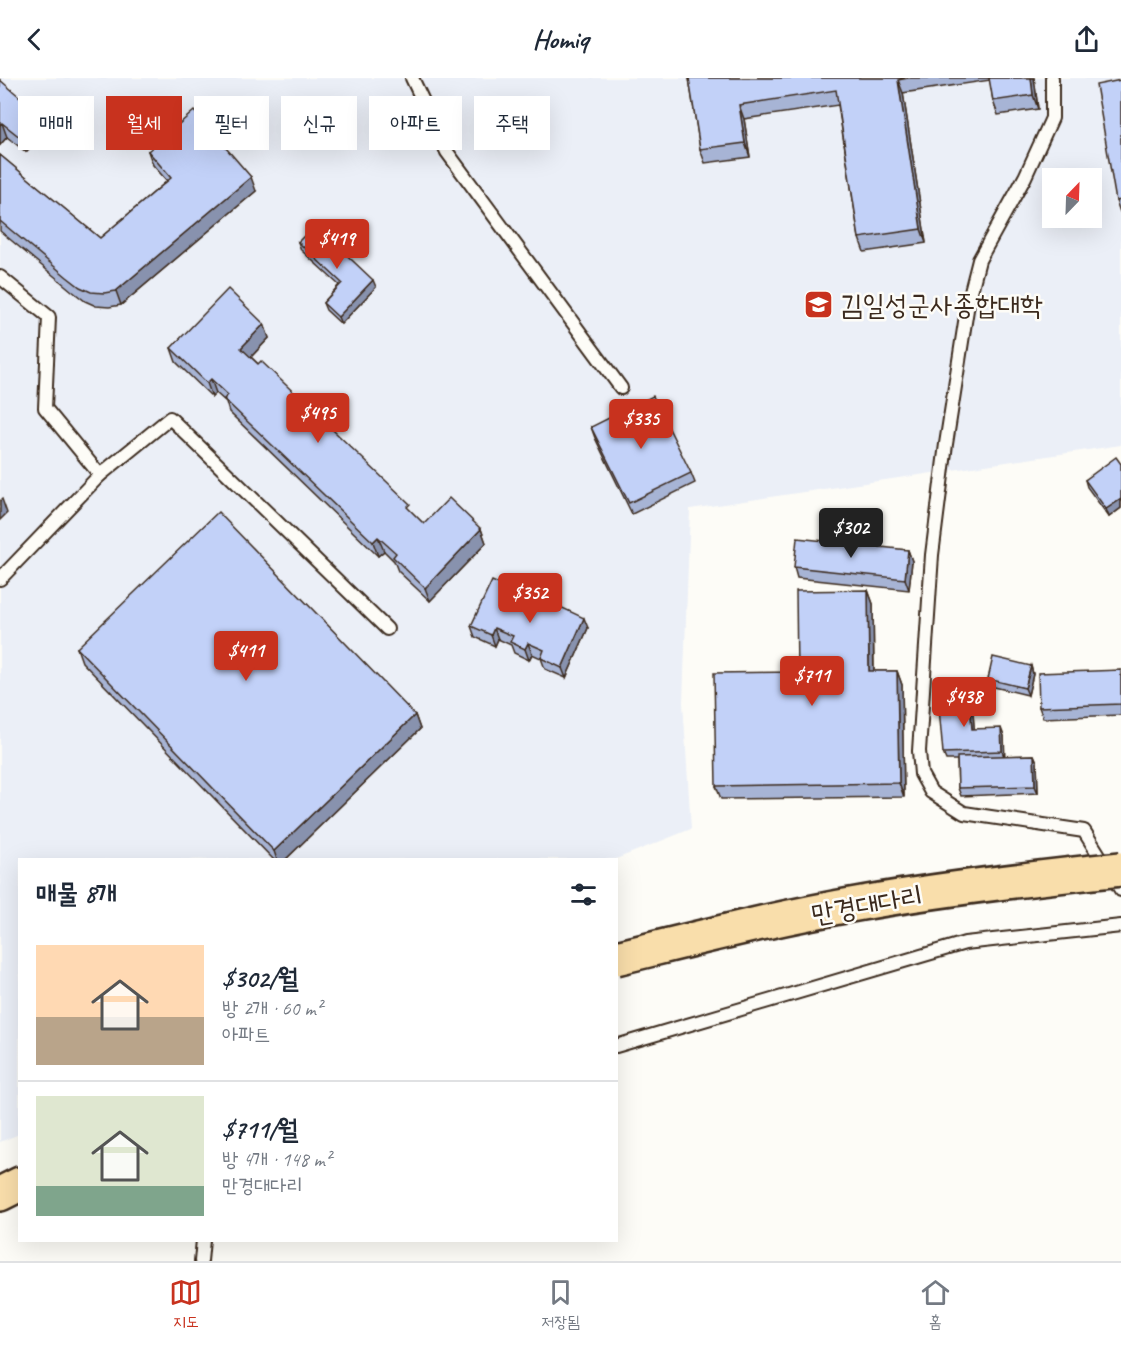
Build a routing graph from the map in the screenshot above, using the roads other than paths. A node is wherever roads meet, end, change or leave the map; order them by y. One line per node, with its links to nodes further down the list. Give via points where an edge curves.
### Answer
1 (412, 78): 4 (lane, via 447,152)
2 (1053, 78): 9 (lane, via 1052,118 979,260 968,303 932,555 918,751 921,774 931,792 964,813 1084,831)
3 (0, 277): 5 (lane, via 48,317 45,408)
4 (621, 388)
5 (100, 475): 6 (lane); 7 (lane, via 170,418)
6 (0, 579)
7 (387, 629)
8 (1121, 869): 11 (highway, 만경대다리, bridge, via 862,903)
9 (1121, 890)
10 (1121, 926): 12 (lane, via 965,943)
11 (618, 957)
12 (618, 1045)
13 (18, 1185): 14 (highway)
14 (0, 1194)
15 (202, 1242): 16 (lane)
16 (201, 1261)

